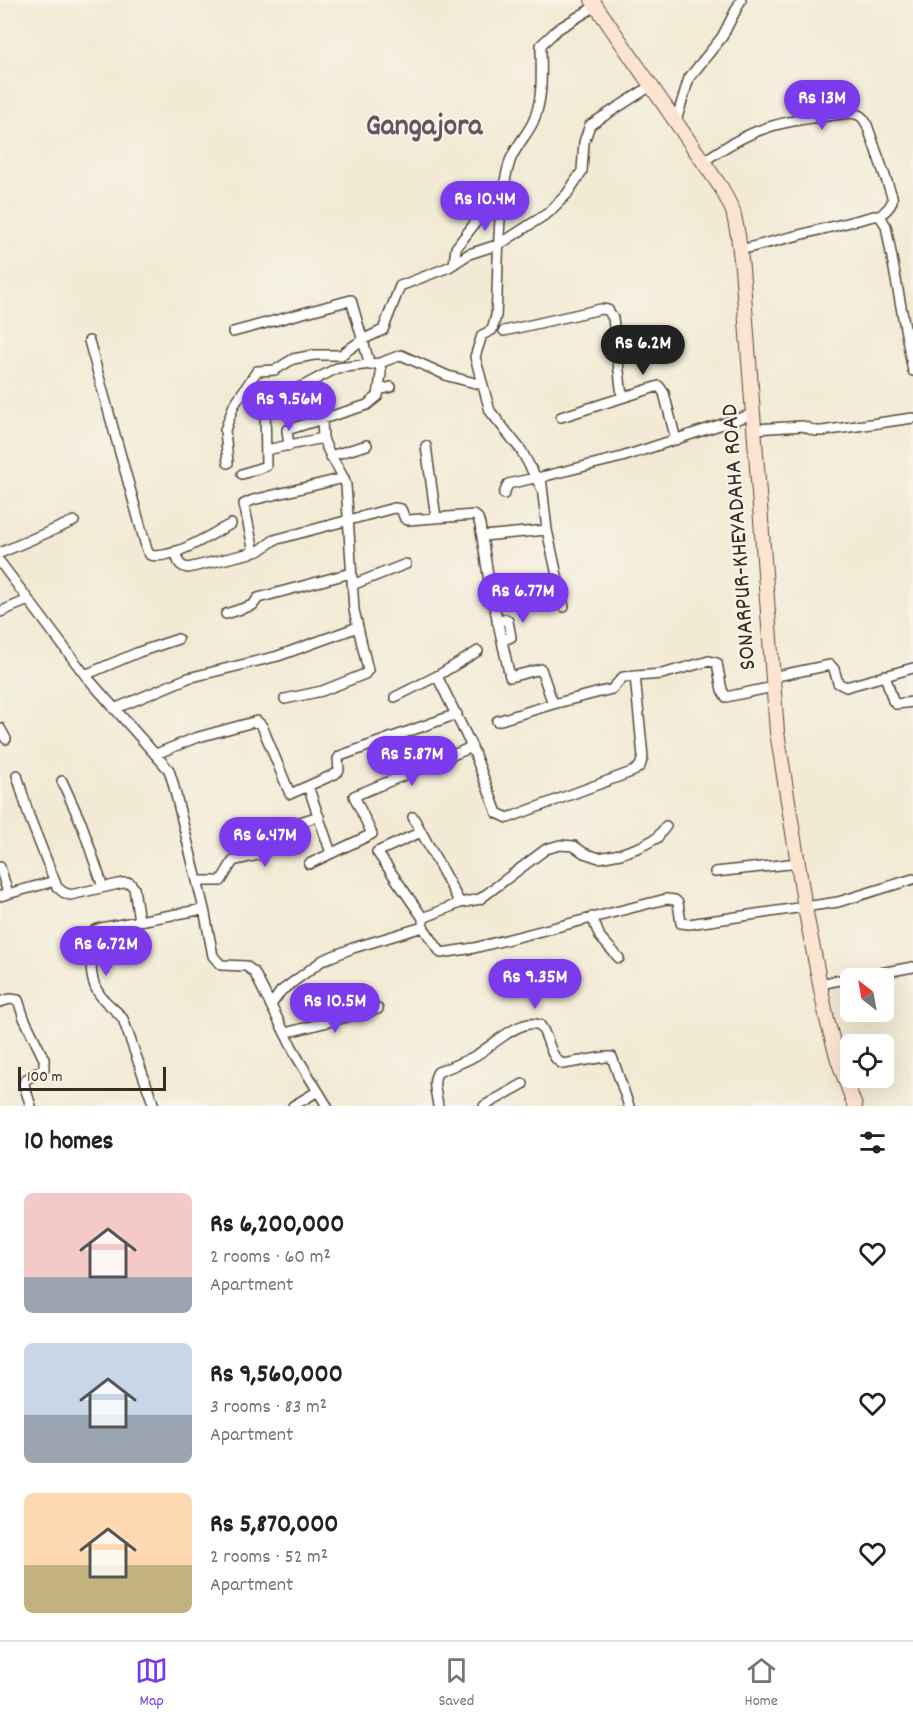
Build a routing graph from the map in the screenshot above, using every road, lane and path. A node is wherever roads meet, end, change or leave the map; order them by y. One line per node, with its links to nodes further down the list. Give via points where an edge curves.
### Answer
1 (741, 0): 4 (street, via 722,37 689,78)
2 (594, 3): 3 (main road, SONARPUR-KHEYADAHA ROAD); 6 (street, via 541,45 539,106 511,159)
3 (651, 86): 4 (main road, SONARPUR-KHEYADAHA ROAD); 8 (street, via 590,125 582,171 567,194 548,213)
4 (676, 121): 5 (main road, SONARPUR-KHEYADAHA ROAD)
5 (704, 161): 7 (street, via 766,128 857,114 867,125 892,196 891,205); 9 (main road, SONARPUR-KHEYADAHA ROAD, via 733,211)
6 (503, 194): 8 (street); 10 (street, via 485,210 456,248)
7 (880, 216): 9 (street); 15 (street, via 886,226)
8 (500, 244): 10 (street, via 469,254); 19 (street, via 496,316 492,330 482,335 475,357)
9 (740, 250): 23 (main road, SONARPUR-KHEYADAHA ROAD)
10 (454, 264): 13 (street, via 400,286 383,330)
11 (233, 332): 13 (street, via 351,300)
12 (504, 332): 22 (street, via 608,310 613,318)
13 (362, 340): 17 (street); 35 (street, via 341,355 293,359 275,370 257,371 234,405 225,430)
14 (89, 341): 46 (street, via 147,550 156,556)
15 (912, 357): 18 (street)
16 (380, 363): 17 (street); 19 (street, via 401,355 448,376); 21 (street)
17 (370, 365): 33 (street, via 337,368 265,400)
18 (913, 371)
19 (483, 385): 37 (street, via 490,411)
20 (391, 387): 21 (street)
21 (379, 390): 26 (street, via 367,405)
22 (622, 397): 24 (street); 29 (street, via 659,386)
23 (753, 414): 27 (main road, SONARPUR-KHEYADAHA ROAD); 29 (street)
24 (561, 417)
25 (913, 418): 27 (street, via 822,431 803,426)
26 (322, 420): 28 (street); 31 (street, via 287,430)
27 (754, 429): 65 (main road, SONARPUR-KHEYADAHA ROAD)
28 (323, 438): 31 (street); 34 (street)
29 (675, 440): 37 (street)
30 (367, 445): 34 (street)
31 (289, 446): 33 (street)
32 (426, 446): 40 (street)
33 (266, 450): 36 (street, via 266,466)
34 (330, 456): 38 (street)
35 (228, 463)
36 (242, 474)
37 (538, 477): 39 (street, via 508,484); 44 (street)
38 (344, 478): 41 (street); 47 (street, via 247,501 244,504)
39 (504, 494)
40 (435, 518): 41 (street, via 408,520 398,508); 45 (street, via 474,515)
41 (348, 520): 47 (street, via 274,540); 51 (street)
42 (74, 521): 48 (street)
43 (231, 524): 46 (street)
44 (547, 531): 45 (street); 54 (street)
45 (483, 536): 69 (street, via 510,677 541,669)
46 (176, 551): 47 (street, via 179,563 188,568)
47 (254, 552)
48 (0, 553)
49 (0, 562): 53 (street)
50 (406, 564): 52 (street)
51 (351, 573): 52 (street); 56 (street, via 258,598 253,605)
52 (352, 585): 57 (street)
53 (28, 600): 55 (street); 61 (street)
54 (564, 607)
55 (0, 612)
56 (226, 614)
57 (358, 627): 67 (street, via 368,665 366,674 322,691); 70 (street, via 278,656 188,678)
58 (178, 639): 61 (street)
59 (478, 651): 63 (street)
60 (913, 668): 62 (street)
61 (85, 675): 70 (street)
62 (885, 675): 65 (street, via 846,687 838,682 834,669 825,665); 68 (street, via 896,704)
63 (437, 676): 66 (street); 71 (street)
64 (635, 676): 65 (street, via 662,674 714,661 726,697); 69 (street, via 620,679 606,691); 75 (street, via 643,762 634,771 508,818 496,813)
65 (773, 682): 85 (main road, SONARPUR-KHEYADAHA ROAD)
66 (395, 697)
67 (285, 699)
68 (913, 702)
69 (553, 704): 72 (street)
70 (114, 710): 76 (street)
71 (457, 714): 75 (street); 79 (street, via 340,756 339,770)
72 (498, 721)
73 (0, 728): 74 (street)
74 (6, 739)
75 (472, 747): 84 (street, via 354,796 372,834)
76 (156, 754): 79 (street, via 195,738 257,721 290,794); 91 (street, via 169,770)
77 (18, 775): 90 (street, via 27,810)
78 (62, 781): 92 (street)
79 (308, 786): 80 (street)
80 (319, 816): 84 (street); 91 (street, via 262,834 262,854 233,861 221,881)
81 (413, 817): 83 (street)
82 (666, 826): 94 (street, via 657,838 620,854 599,858 560,844 546,849 480,899)
83 (421, 832): 94 (street); 99 (street, via 377,852)
84 (331, 853): 86 (street)
85 (798, 863): 88 (street); 95 (main road, SONARPUR-KHEYADAHA ROAD)
86 (309, 864)
87 (0, 867): 93 (street)
88 (715, 872)
89 (913, 879): 95 (street)
90 (55, 881): 92 (street, via 70,895); 93 (street)
91 (197, 881): 96 (street)
92 (103, 887): 98 (street, via 130,883)
93 (4, 895)
94 (460, 903): 99 (street)
95 (805, 908): 97 (street, via 685,924 680,919 678,903 671,898); 104 (main road, SONARPUR-KHEYADAHA ROAD)
96 (204, 909): 98 (street); 106 (street, via 216,962 251,968)
97 (592, 917): 99 (street, via 441,953); 100 (street, via 600,937)
98 (139, 921): 112 (street, via 95,930 91,975 99,994 123,1019)
99 (423, 923): 106 (street, via 322,960 281,991)
100 (619, 958)
101 (913, 967): 102 (street)
102 (894, 970)
103 (840, 980): 104 (street)
104 (820, 984): 118 (main road, SONARPUR-KHEYADAHA ROAD, via 833,1044)
105 (0, 1002): 111 (street, via 18,1000 44,1059 44,1069 25,1080)
106 (271, 1005): 108 (street)
107 (378, 1009): 108 (street)
108 (285, 1033): 110 (street)
109 (523, 1084): 116 (street)
110 (318, 1091): 113 (street); 114 (street)
111 (31, 1106)
112 (154, 1106)
113 (293, 1106)
114 (327, 1106)
115 (438, 1106): 117 (street, via 434,1076 438,1072 473,1057 530,1023 544,1030 558,1062 612,1058)
116 (484, 1106)
117 (629, 1106)
118 (855, 1106)

